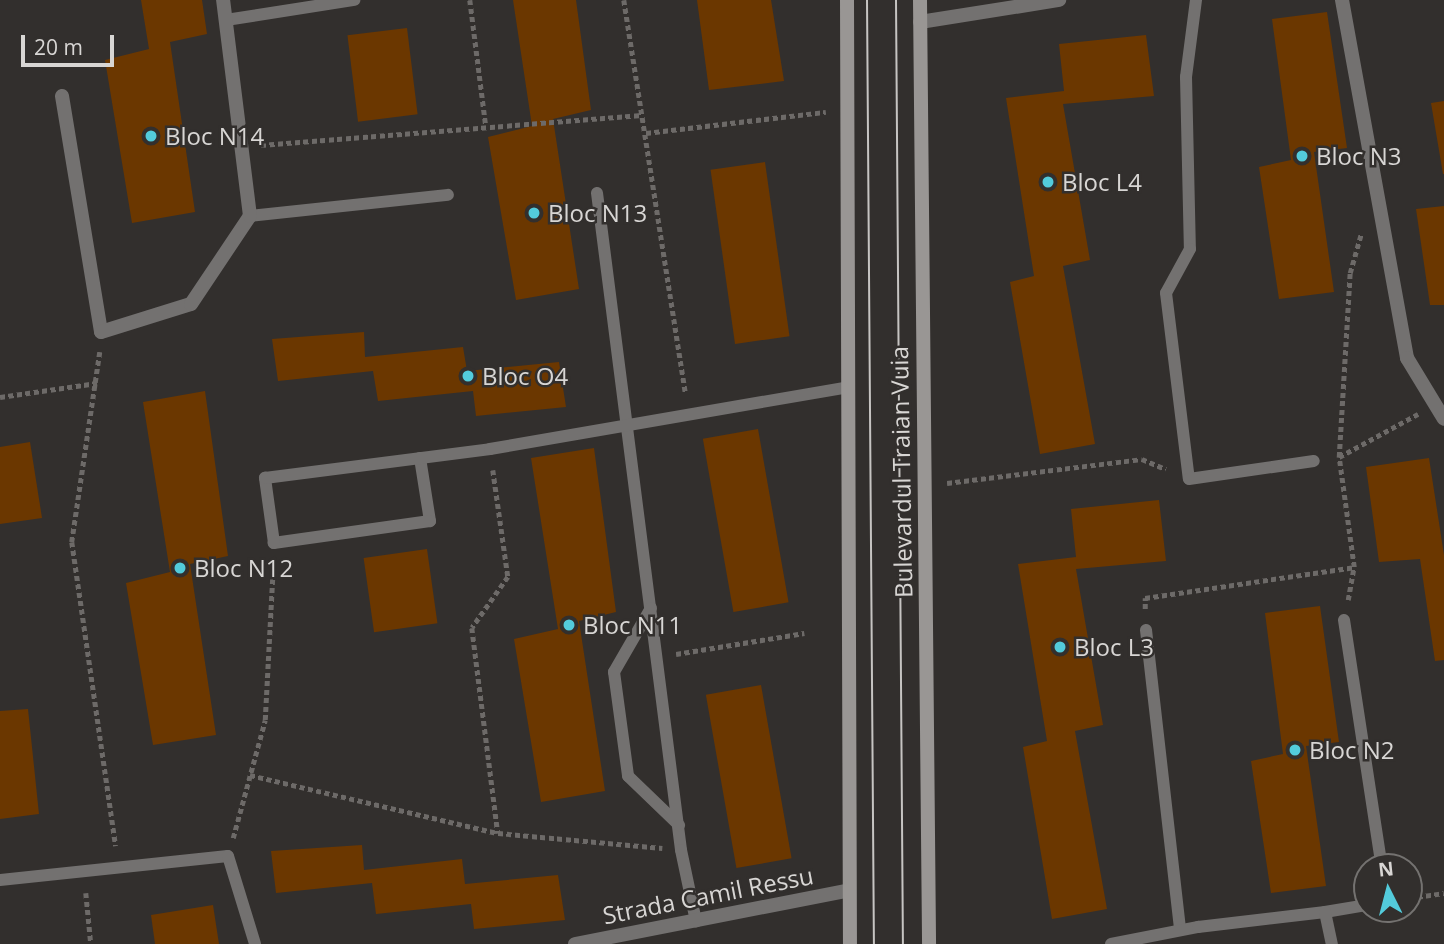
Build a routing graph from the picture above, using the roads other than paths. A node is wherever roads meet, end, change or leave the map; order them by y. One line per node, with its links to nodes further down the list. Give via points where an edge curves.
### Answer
1 (223, 0): 8 (street)
2 (354, 0): 8 (lane)
3 (847, 0): 14 (main road, Bulevardul Traian Vuia)
4 (920, 0): 9 (main road, Bulevardul Traian Vuia)
5 (1059, 0): 9 (street)
6 (1196, 0): 18 (lane, via 1186,77 1190,248 1166,293 1189,479)
7 (1342, 0): 15 (street, via 1407,358)
8 (226, 20): 13 (street)
9 (920, 22): 33 (main road, Bulevardul Traian Vuia)
10 (62, 96): 13 (street, via 101,332 191,304)
11 (597, 193): 16 (lane)
12 (448, 195): 13 (lane)
13 (250, 216)
14 (849, 387): 16 (lane); 25 (main road, Bulevardul Traian Vuia)
15 (1444, 419)
16 (627, 423): 17 (lane); 19 (lane)
17 (420, 458): 17 (lane, via 265,478 274,543 430,521)
18 (1314, 461)
19 (651, 608): 22 (lane); 22 (lane, via 614,672 628,776)
20 (1344, 620): 23 (lane)
21 (1146, 630): 29 (lane)
22 (679, 825): 28 (lane)
23 (1380, 853)
24 (0, 880): 30 (lane, via 228,856)
25 (849, 890): 28 (street, Strada Camil Ressu); 32 (main road, Bulevardul Traian Vuia)
26 (1353, 907): 27 (lane)
27 (1325, 912): 29 (lane); 35 (lane)
28 (696, 921): 31 (street, Strada Camil Ressu)
29 (1180, 930): 34 (lane)
30 (255, 944)
31 (575, 944)
32 (850, 944)
33 (929, 944)
34 (1111, 944)
35 (1332, 944)

